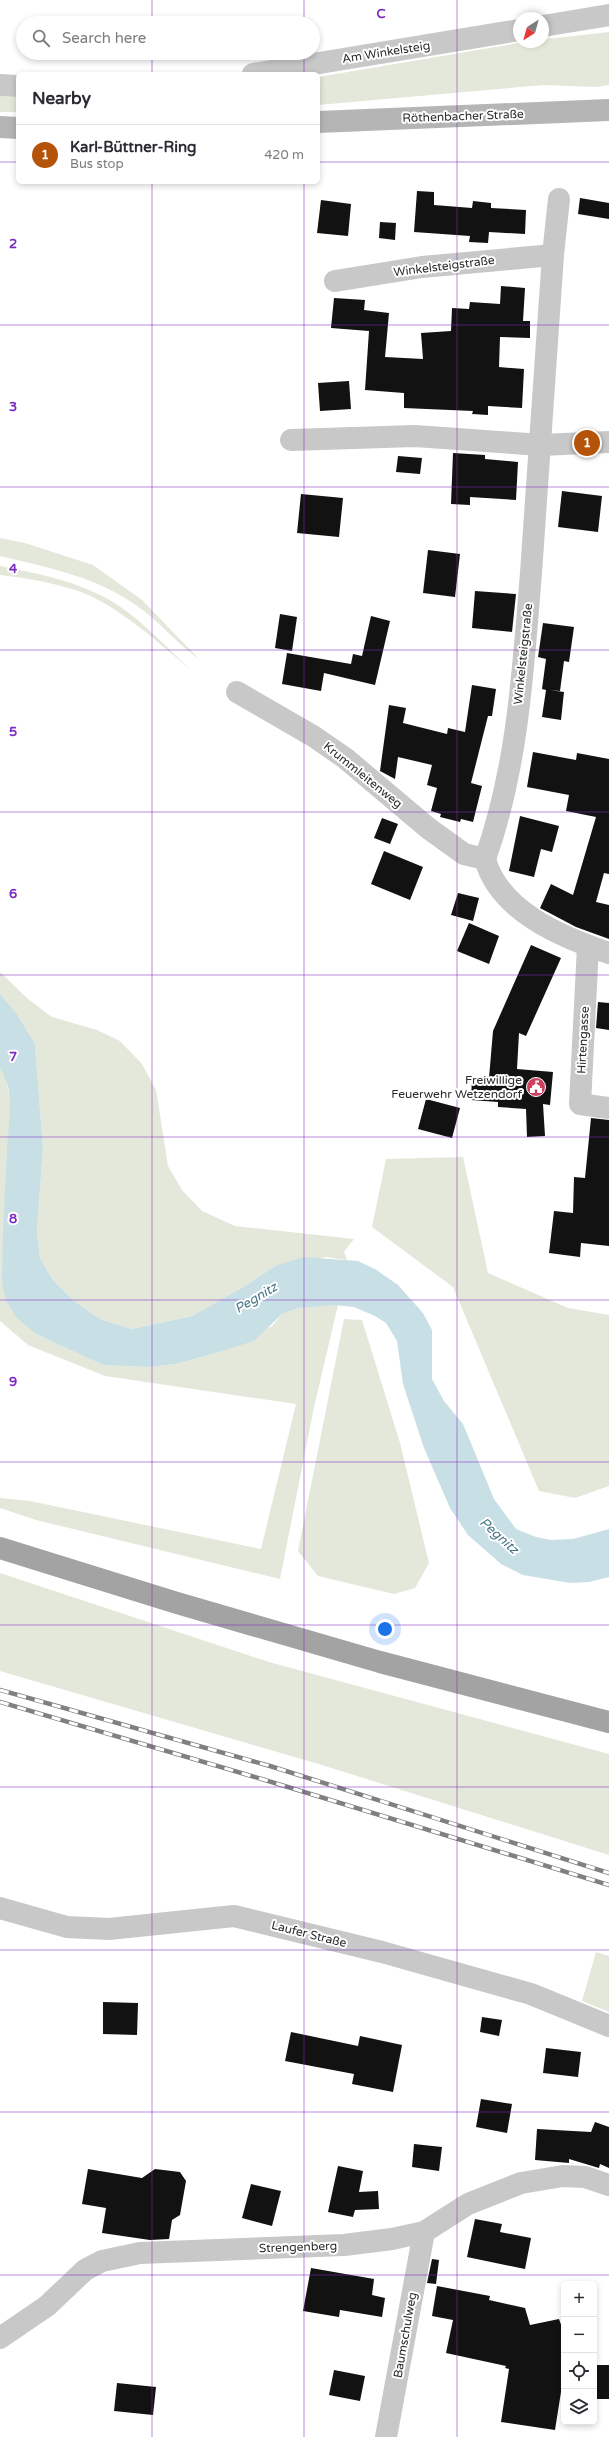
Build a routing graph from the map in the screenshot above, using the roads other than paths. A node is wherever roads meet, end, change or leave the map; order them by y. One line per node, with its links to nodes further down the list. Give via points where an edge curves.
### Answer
1 (609, 15): 2 (street)
2 (549, 25)
3 (513, 31): 4 (street, Am Winkelsteig)
4 (265, 72)
5 (0, 85): 6 (street)
6 (16, 86)
7 (609, 95): 9 (main road, via 592,96)
8 (609, 110): 9 (main road, Röthenbacher Straße)
9 (573, 111): 10 (main road, Röthenbacher Straße); 11 (main road)
10 (320, 122)
11 (609, 124)
12 (0, 126): 13 (main road)
13 (16, 128)
14 (559, 199): 15 (street, Winkelsteigstraße)
15 (553, 255): 16 (street, Winkelsteigstraße, via 422,268); 19 (street, Winkelsteigstraße)
16 (335, 281)
17 (291, 440): 19 (street, via 416,436)
18 (609, 442): 19 (street)
19 (541, 445): 21 (street, Winkelsteigstraße, via 526,640 512,760 494,834)
20 (237, 692): 21 (street, Krummleitenweg, via 338,753 428,828 464,854)
21 (485, 859): 22 (street, via 501,893 523,913)
22 (588, 946): 23 (street); 24 (street, Hirtengasse, via 580,1104)
23 (609, 952)
24 (609, 1108)
25 (0, 1548): 26 (main road, via 380,1662)
26 (609, 1722)
27 (0, 1908): 28 (street, Laufer Straße, via 67,1927 109,1929 234,1916 382,1952 531,1994)
28 (609, 2026)
29 (609, 2185): 30 (street, Strengenberg, via 585,2177 563,2176 521,2183 468,2204)
30 (424, 2232): 31 (street, Strengenberg, via 344,2245 140,2253 102,2261 85,2270 47,2306); 32 (street, Baumschulweg)
31 (0, 2338)
32 (386, 2437)

